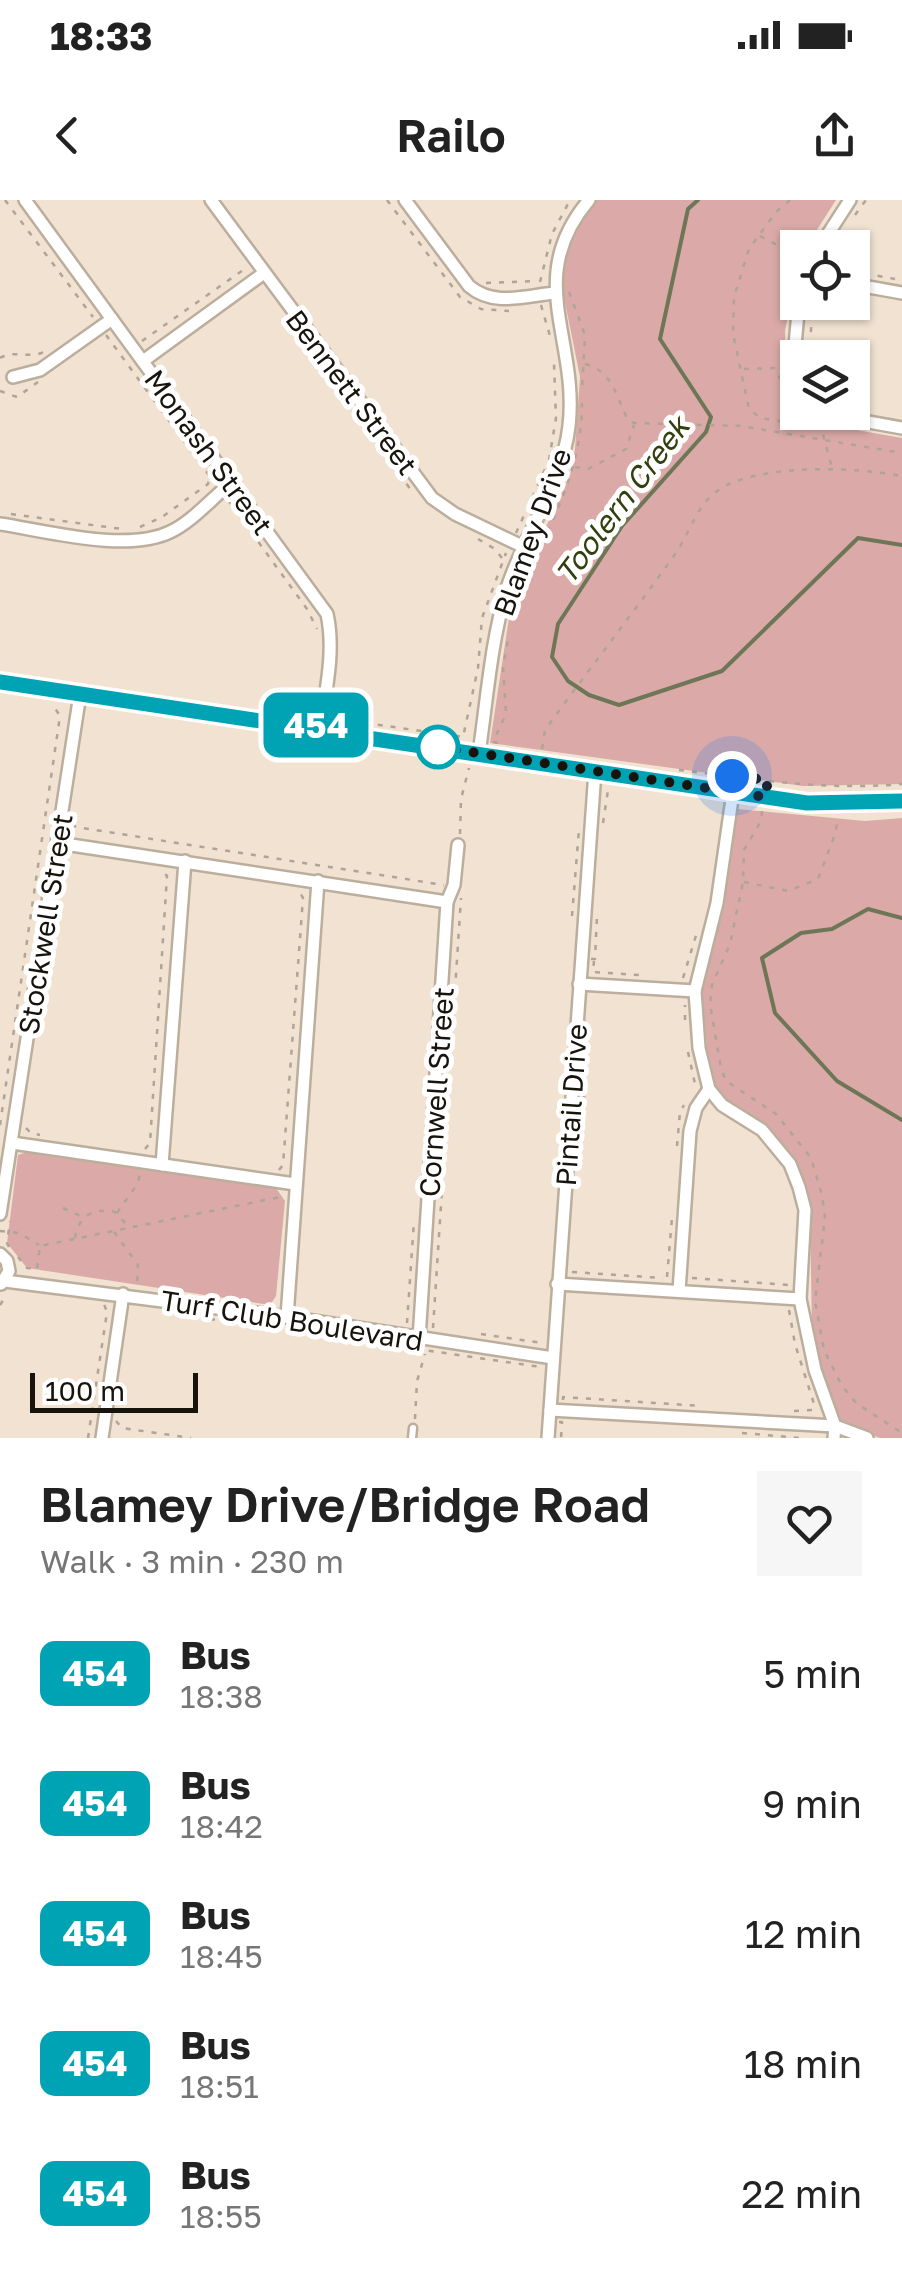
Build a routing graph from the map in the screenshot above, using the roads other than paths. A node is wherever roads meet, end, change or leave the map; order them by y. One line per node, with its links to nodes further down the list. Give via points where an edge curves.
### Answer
1 (24, 200): 11 (street, Monash Street)
2 (211, 200): 7 (street, Bennett Street)
3 (405, 200): 9 (street, via 481,297)
4 (589, 200): 9 (street, Blamey Drive, via 571,221)
5 (850, 200): 6 (street)
6 (830, 230)
7 (264, 273): 12 (street); 18 (street, Bennett Street, via 432,498)
8 (870, 287): 10 (street)
9 (545, 289): 18 (street, Blamey Drive, via 568,362 570,422 558,475)
10 (902, 293)
11 (112, 319): 12 (street, Monash Street); 13 (street, via 40,370)
12 (143, 361): 16 (street, Monash Street)
13 (13, 378)
14 (870, 422): 15 (street)
15 (902, 428)
16 (226, 487): 17 (street, via 171,532 149,538 101,539); 21 (street, Monash Street, via 327,614 331,654)
17 (0, 524)
18 (524, 548): 22 (street, Blamey Drive, via 499,617)
19 (0, 682): 20 (street)
20 (80, 694): 21 (street); 26 (street, Stockwell Street)
21 (321, 725): 22 (street)
22 (474, 760): 23 (street)
23 (595, 771): 24 (street); 31 (street, Pintail Drive)
24 (733, 792): 25 (street, via 845,804); 32 (street, via 717,904)
25 (902, 801)
26 (58, 843): 28 (street); 34 (street, Stockwell Street)
27 (458, 845): 30 (street, Cornwell Street)
28 (184, 866): 29 (street); 35 (street)
29 (318, 881): 30 (street); 36 (street)
30 (448, 902): 47 (street, Cornwell Street)
31 (579, 984): 32 (street); 42 (street, Pintail Drive)
32 (689, 990): 33 (street)
33 (708, 1089): 43 (street, via 690,1131); 45 (street, via 762,1130 790,1164 804,1210)
34 (12, 1143): 35 (street); 37 (street, Stockwell Street)
35 (162, 1165): 36 (street)
36 (287, 1180): 46 (street)
37 (0, 1214)
38 (0, 1241): 39 (street)
39 (4, 1259): 40 (street); 41 (street, Turf Club Boulevard)
40 (2, 1282): 41 (street, Turf Club Boulevard)
41 (34, 1283): 44 (street, Turf Club Boulevard)
42 (558, 1284): 43 (street); 48 (street, Pintail Drive)
43 (679, 1292): 45 (street)
44 (130, 1295): 46 (street, Turf Club Boulevard); 52 (street)
45 (800, 1299): 51 (street)
46 (287, 1317): 47 (street, Turf Club Boulevard)
47 (418, 1340): 48 (street, Turf Club Boulevard)
48 (552, 1358): 49 (street, Pintail Drive)
49 (550, 1410): 51 (street); 54 (street, Pintail Drive)
50 (413, 1428): 53 (lane)
51 (835, 1432): 55 (street)
52 (105, 1438)
53 (412, 1438)
54 (548, 1438)
55 (867, 1438)

